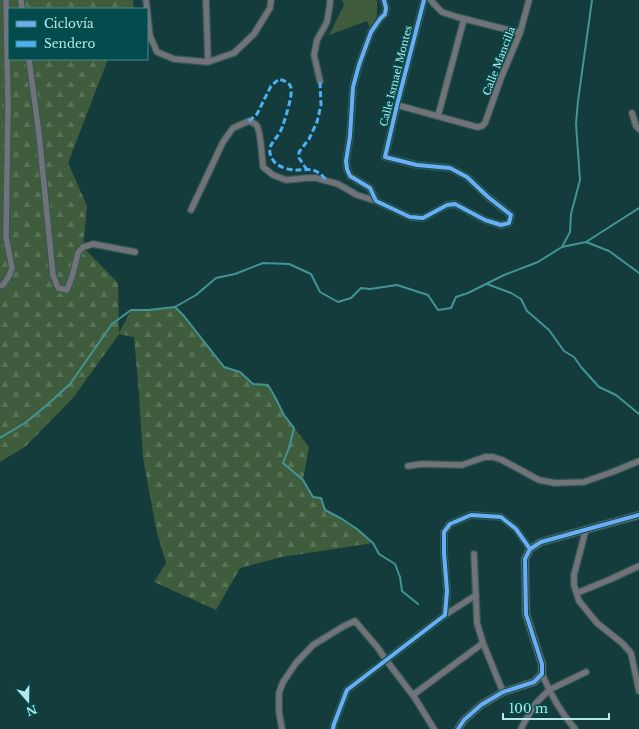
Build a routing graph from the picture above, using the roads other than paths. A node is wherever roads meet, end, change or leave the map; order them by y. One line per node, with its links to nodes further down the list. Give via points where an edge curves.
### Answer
1 (6, 0): 22 (street, via 6,237 12,268)
2 (206, 0): 13 (street)
3 (271, 0): 13 (street, via 270,8 254,34 234,53)
4 (330, 0): 14 (street, via 328,22 317,40 314,55)
5 (384, 0): 19 (street, via 385,14 371,32 354,87 346,161 350,176 370,188)
6 (424, 0): 15 (street, Calle Ismael Montes)
7 (431, 0): 10 (street, via 442,12)
8 (529, 0): 11 (street, Calle Mancilla)
9 (148, 18): 13 (street, via 150,36 157,52 174,59)
10 (464, 19): 11 (street); 17 (street)
11 (520, 33): 17 (street, Calle Mancilla, via 485,123 477,127)
12 (29, 60): 21 (street, via 53,275 58,288 67,290 78,253 83,247 93,244)
13 (208, 62)
14 (320, 81)
15 (397, 104): 17 (street); 19 (street, Calle Ismael Montes, via 385,157 417,165 450,168 467,177 511,215 509,223 501,225 485,220 455,204 447,205 423,218 410,217)
16 (632, 113): 18 (street)
17 (438, 116)
18 (639, 130)
19 (376, 200): 20 (street, via 316,178 286,180 273,175 263,167 260,134 257,126 249,121 233,128 223,142)
20 (191, 210)
21 (135, 252)
22 (0, 286)
23 (639, 461): 24 (street, via 584,482 555,483 539,480 493,456 462,465)
24 (408, 466)
25 (639, 515): 26 (street)
26 (586, 529): 27 (street, via 541,542); 30 (street, via 574,575)
27 (530, 549): 32 (street, via 516,529 502,517 471,515 450,524 444,532 447,591); 36 (street, via 526,559 526,614 542,664)
28 (474, 554): 31 (street)
29 (639, 566): 30 (street)
30 (577, 593): 38 (street, via 579,601 597,623 631,653)
31 (476, 595): 32 (street); 33 (street, via 477,623)
32 (445, 615): 34 (street)
33 (483, 643): 39 (street); 40 (street)
34 (386, 660): 40 (street); 41 (street, via 355,622 313,645 296,662 282,682 279,712); 42 (street, via 347,690)
35 (586, 672): 37 (street)
36 (542, 674): 37 (street); 39 (street, via 534,682)
37 (549, 690): 45 (street, via 536,703); 46 (street)
38 (639, 691)
39 (504, 692): 44 (street, via 481,705)
40 (412, 695): 43 (street)
41 (282, 729)
42 (333, 729)
43 (434, 729)
44 (458, 729)
45 (521, 729)
46 (575, 729)

